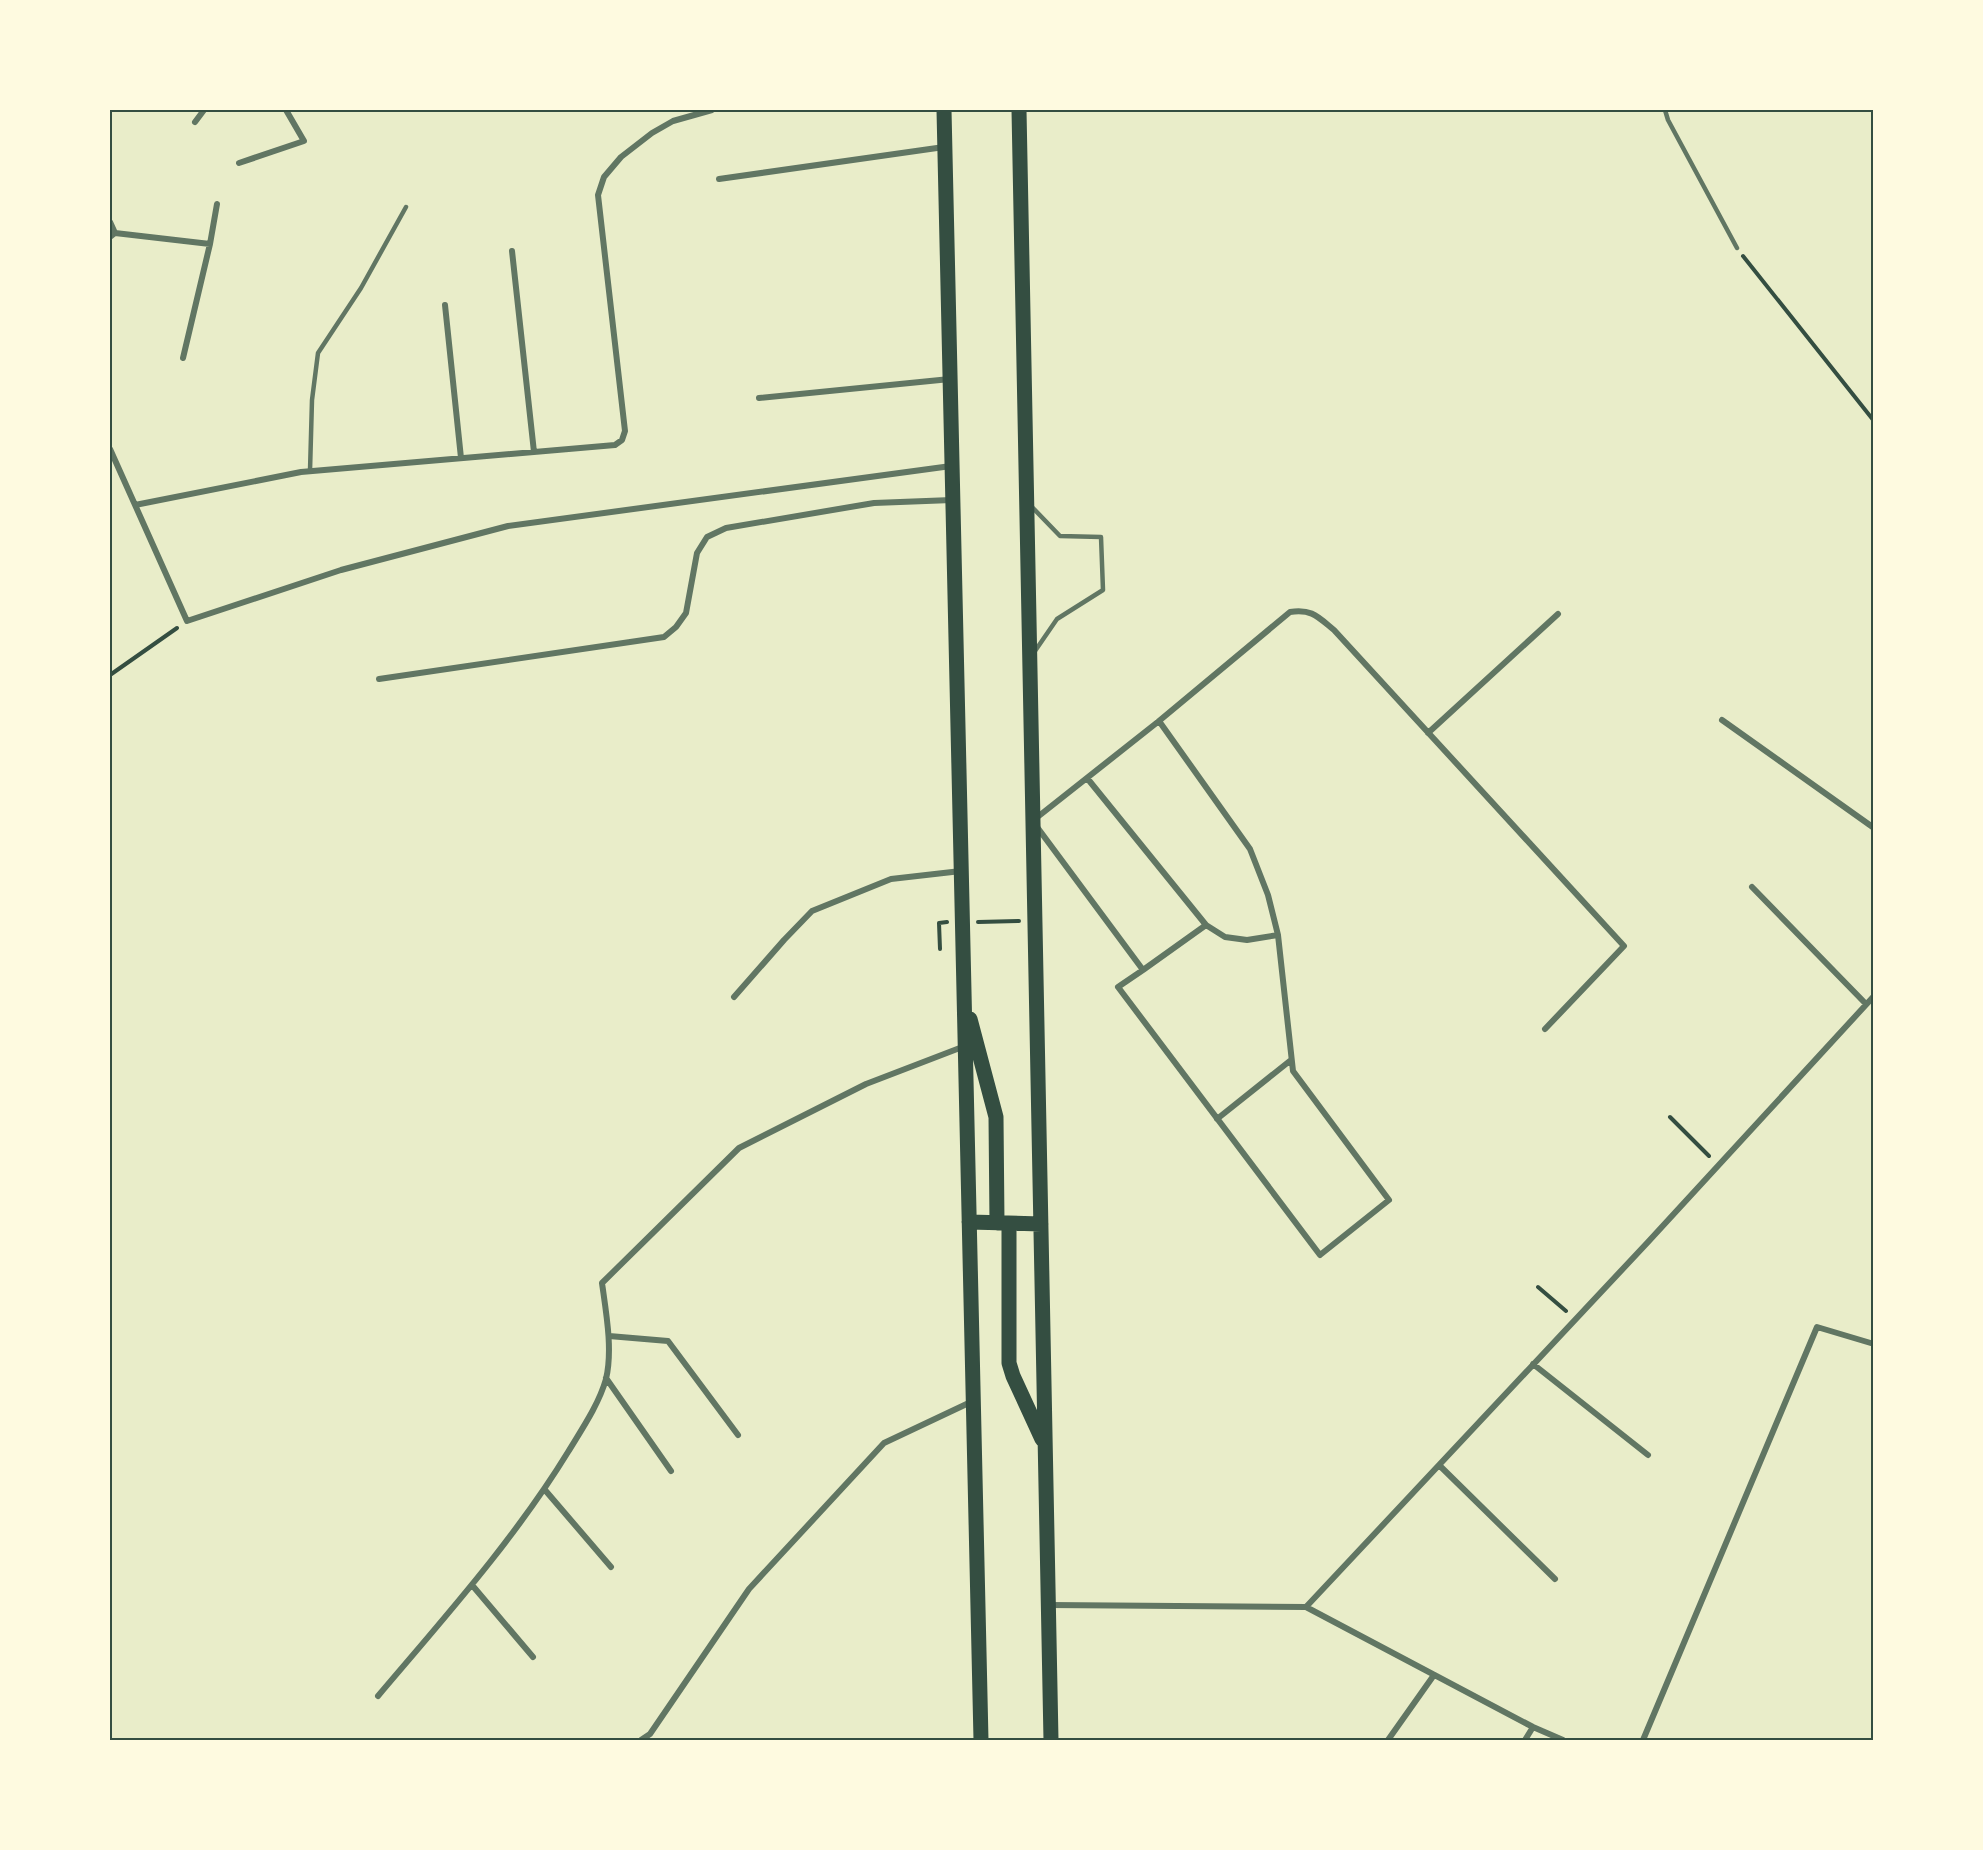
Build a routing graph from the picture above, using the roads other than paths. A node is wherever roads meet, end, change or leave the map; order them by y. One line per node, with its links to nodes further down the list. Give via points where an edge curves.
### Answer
1 (204, 110): 7 (street)
2 (286, 110): 9 (street, via 304,141)
3 (712, 110): 23 (street, via 673,121 652,133 604,177 598,195 626,431 622,440 615,445)
4 (944, 110): 8 (highway)
5 (1019, 110): 28 (highway)
6 (1665, 110): 16 (lane)
7 (195, 122)
8 (945, 147): 10 (street); 20 (highway)
9 (239, 163)
10 (719, 179)
11 (217, 204): 15 (street)
12 (406, 207): 26 (lane, via 362,288 318,353)
13 (110, 222): 14 (street)
14 (112, 235): 15 (street)
15 (210, 244): 19 (street)
16 (1737, 248)
17 (512, 250): 23 (street)
18 (445, 305): 24 (street)
19 (183, 358)
20 (950, 379): 21 (street); 25 (highway)
21 (759, 398)
22 (110, 449): 29 (street)
23 (534, 452): 24 (street)
24 (461, 458): 26 (street)
25 (952, 466): 27 (highway); 29 (street, via 508,526 342,570 187,621)
26 (310, 471): 29 (street)
27 (953, 500): 32 (street, via 874,503 726,528 707,537 697,553 686,614 664,637); 39 (highway)
28 (1026, 502): 31 (highway); 31 (lane, via 1060,536 1101,537 1103,590 1057,619)
29 (135, 505)
30 (1558, 614): 35 (street)
31 (1029, 658): 37 (highway)
32 (379, 679)
33 (1722, 720): 38 (street)
34 (1159, 721): 35 (street, via 1290,612 1303,611 1316,614 1334,630); 36 (street); 42 (street, via 1250,849)
35 (1428, 733): 48 (street, via 1624,946)
36 (1087, 778): 37 (street); 41 (street)
37 (1033, 821): 43 (street); 54 (highway)
38 (1874, 828)
39 (961, 871): 45 (street, via 891,879 812,911); 46 (highway)
40 (1752, 887): 47 (street)
41 (1206, 925): 42 (street, via 1225,938 1247,940); 43 (street)
42 (1278, 935): 50 (street)
43 (1143, 970): 51 (street, via 1118,987)
44 (1874, 996): 47 (street)
45 (734, 997)
46 (964, 998): 49 (highway); 53 (highway, via 996,1116)
47 (1866, 1004): 57 (street)
48 (1545, 1029)
49 (965, 1046): 52 (highway); 55 (street, via 866,1084 740,1148 602,1283)
50 (1291, 1060): 51 (street); 51 (street, via 1300,1082 1389,1200 1320,1255)
51 (1217, 1119)
52 (969, 1222): 53 (highway); 59 (highway)
53 (1003, 1223): 54 (highway); 61 (highway, via 1009,1363)
54 (1041, 1224): 61 (highway)
55 (609, 1336): 58 (street); 60 (street, via 668,1341)
56 (1874, 1344): 81 (street, via 1817,1327)
57 (1533, 1364): 62 (street); 63 (street)
58 (606, 1378): 64 (street); 65 (street, via 588,1419)
59 (973, 1401): 75 (street, via 884,1443 749,1589 650,1734); 76 (highway)
60 (738, 1435)
61 (1045, 1446): 69 (highway)
62 (1648, 1455)
63 (1438, 1465): 67 (street); 70 (street)
64 (671, 1471)
65 (545, 1490): 66 (street); 68 (street)
66 (611, 1567)
67 (1555, 1579)
68 (472, 1585): 71 (street); 73 (street)
69 (1048, 1605): 70 (street); 77 (highway)
70 (1306, 1606): 72 (street)
71 (533, 1657)
72 (1434, 1675): 74 (street); 78 (street)
73 (378, 1696)
74 (1533, 1727): 79 (street); 80 (street)
75 (641, 1740)
76 (981, 1740)
77 (1051, 1740)
78 (1388, 1740)
79 (1525, 1740)
80 (1563, 1740)
81 (1643, 1740)

